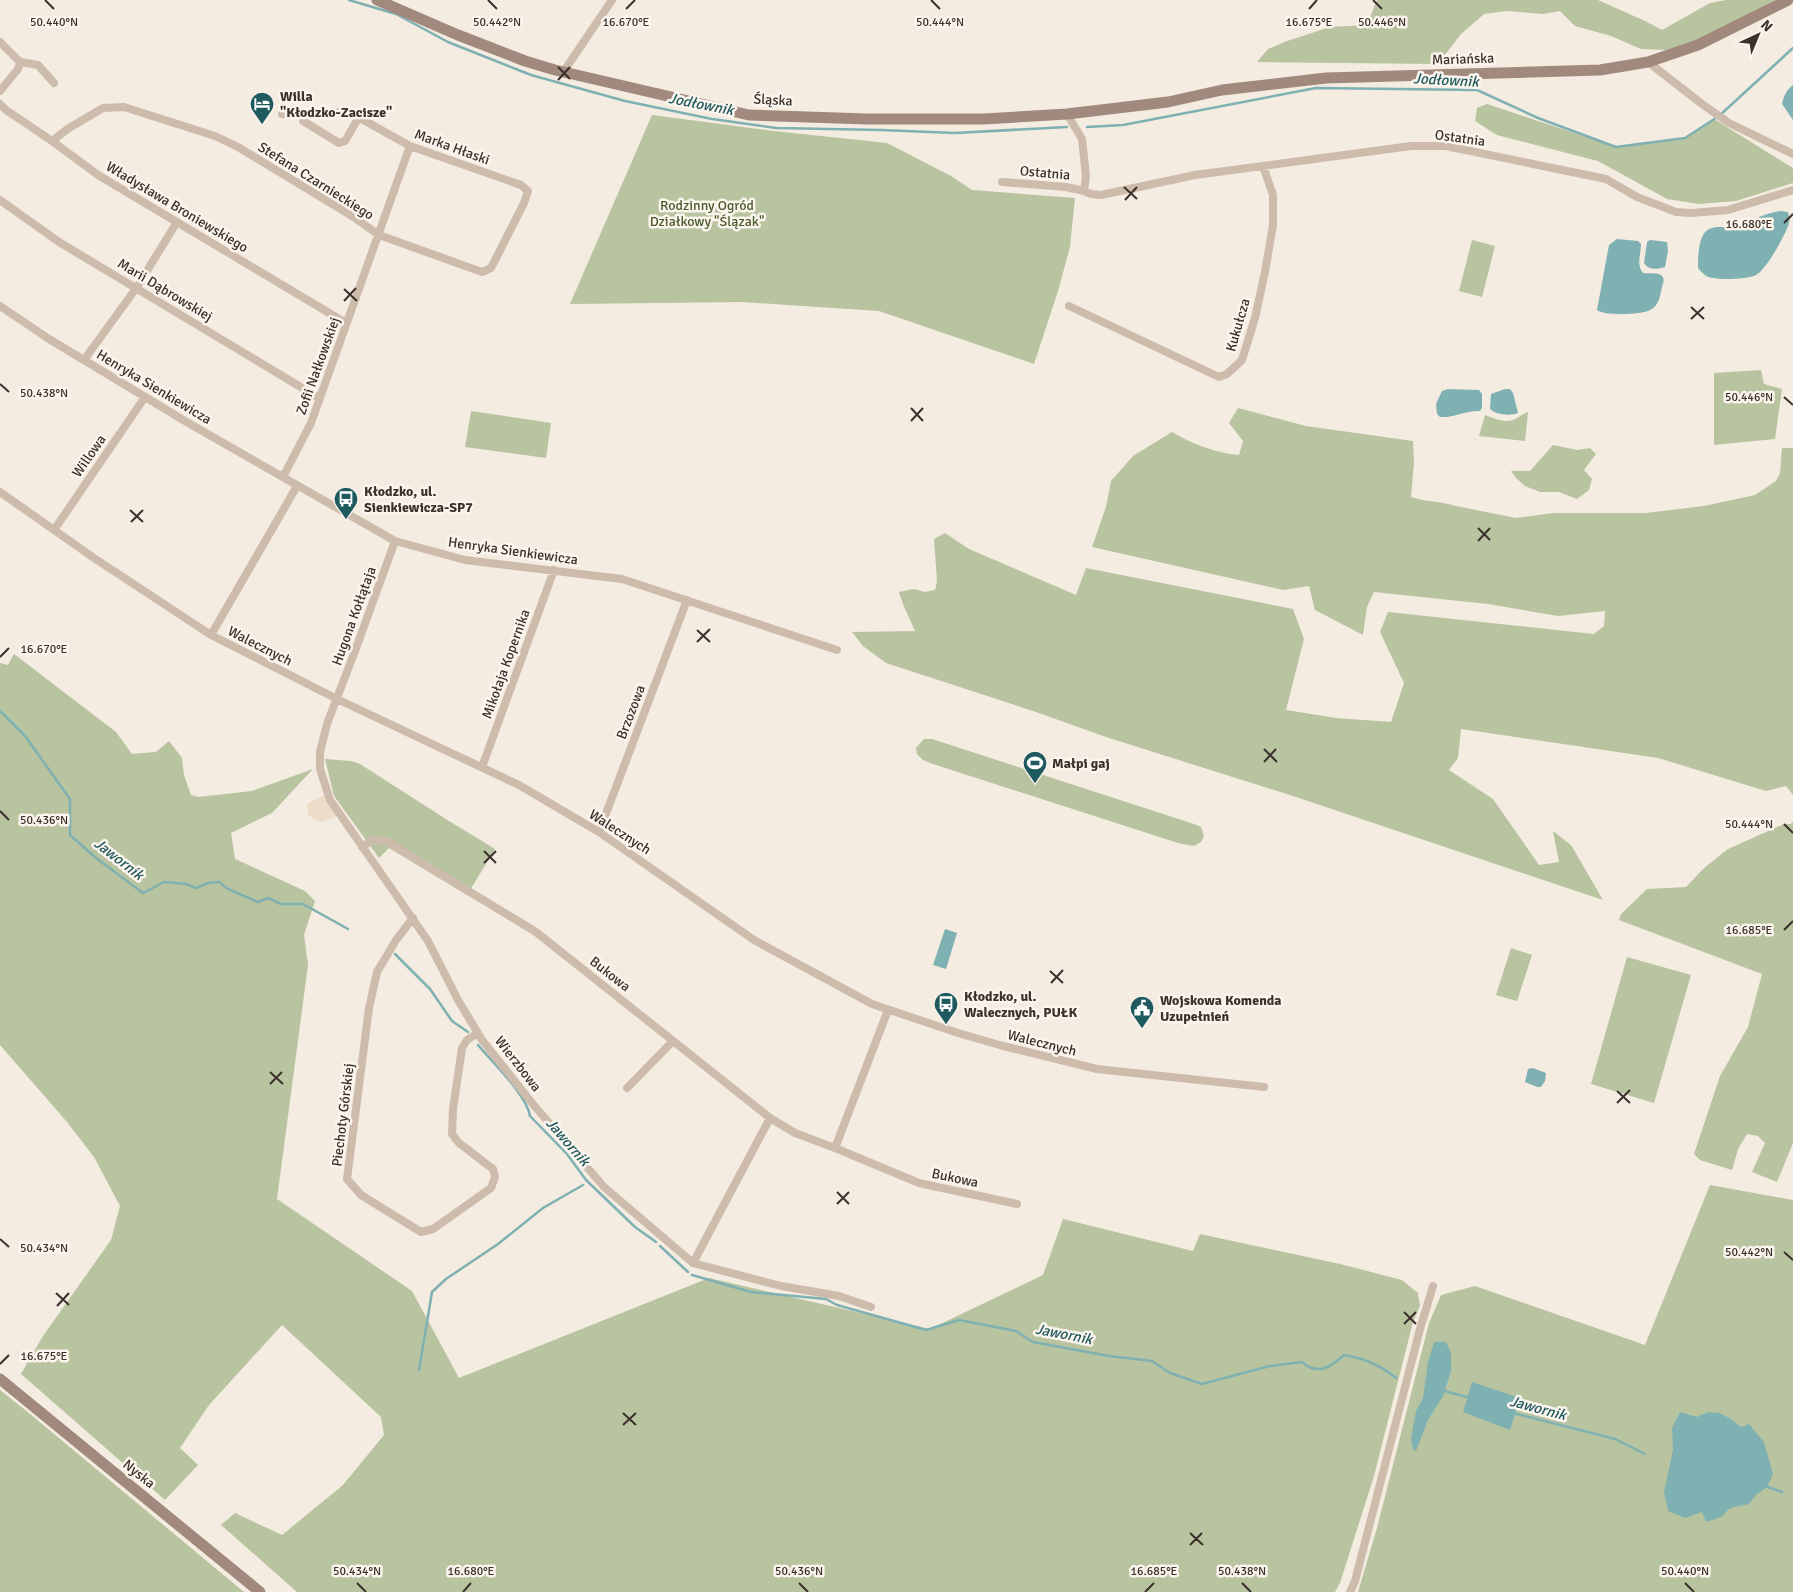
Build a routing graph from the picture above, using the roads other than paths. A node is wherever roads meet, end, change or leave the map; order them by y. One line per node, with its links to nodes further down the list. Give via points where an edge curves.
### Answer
1 (376, 0): 7 (street, Śląska, via 508,54)
2 (612, 0): 7 (street)
3 (1788, 0): 6 (street, Mariańska, via 1698,45)
4 (0, 42): 5 (street)
5 (20, 62): 8 (street, via 38,65); 9 (street)
6 (1648, 62): 13 (street, Mariańska, via 1600,70 1326,78); 18 (street, via 1729,123)
7 (564, 71): 13 (street, Śląska, via 749,115 984,119)
8 (54, 83)
9 (0, 91)
10 (3, 107): 15 (street); 16 (street, Władysława Broniewskiego)
11 (302, 113): 12 (street, Marka Hłaski); 14 (street, Marka Hłaski, via 349,112); 14 (street, via 303,120 339,142 345,141)
12 (282, 114)
13 (1067, 114): 23 (street, Ostatnia, via 1082,139 1086,176)
14 (359, 117): 17 (street, Marka Hłaski)
15 (0, 118)
16 (52, 141): 25 (street, Władysława Broniewskiego, via 98,175); 26 (street, Stefana Czarnieckiego, via 102,108 124,107 215,136)
17 (410, 146): 22 (street, Marka Hłaski, via 520,184); 26 (street, Zofii Nałkowskiej)
18 (1793, 154)
19 (1263, 166): 21 (street, Ostatnia, via 1411,146 1446,146 1606,179 1637,197 1676,212 1691,214 1728,210); 23 (street, Ostatnia, via 1195,175 1100,195); 29 (street, Kukułcza, via 1273,196 1273,225 1248,345 1242,360 1227,374 1219,377)
20 (1002, 182): 23 (street, Ostatnia)
21 (1793, 190)
22 (528, 191): 26 (street, Stefana Czarnieckiego, via 491,268 482,272)
23 (1084, 191)
24 (0, 200): 27 (street, Marii Dąbrowskiej, via 59,242)
25 (177, 222): 27 (street); 30 (street, Władysława Broniewskiego)
26 (380, 235): 30 (street, Zofii Nałkowskiej)
27 (136, 287): 31 (street); 33 (street, Marii Dąbrowskiej)
28 (0, 306): 31 (street, Henryka Sienkiewicza)
29 (1069, 306)
30 (346, 323): 33 (street, Zofii Nałkowskiej)
31 (84, 360): 32 (street, Henryka Sienkiewicza)
32 (145, 397): 34 (street, Henryka Sienkiewicza); 37 (street, Willowa)
33 (319, 398): 34 (street, Zofii Nałkowskiej, via 312,422)
34 (283, 477): 35 (street, Henryka Sienkiewicza)
35 (298, 486): 38 (street, Henryka Sienkiewicza); 41 (street)
36 (0, 492): 37 (street, Walecznych)
37 (54, 530): 41 (street, Walecznych)
38 (395, 541): 39 (street, Henryka Sienkiewicza, via 465,560); 43 (street, Hugona Kołłątaja)
39 (554, 570): 40 (street, Henryka Sienkiewicza, via 622,579); 44 (street, Mikołaja Kopernika)
40 (686, 600): 42 (street, Henryka Sienkiewicza); 45 (street, Brzozowa)
41 (211, 635): 43 (street, Walecznych)
42 (837, 650)
43 (337, 699): 44 (street, Walecznych); 46 (street, Wierzbowa, via 320,752 320,769 330,800)
44 (482, 767): 45 (street, Walecznych)
45 (599, 832): 48 (street, Walecznych, via 754,940)
46 (362, 847): 47 (street, Wierzbowa); 50 (street, Bukowa, via 372,840 386,841 536,932)
47 (413, 918): 49 (street, Wierzbowa); 49 (street, Piechoty Górskiej, via 377,972 369,1008 347,1179 361,1195 421,1232 432,1229 492,1188 495,1178 493,1169 452,1134 462,1048)
48 (888, 1010): 51 (street, Walecznych, via 1000,1046 1097,1069); 54 (street)
49 (478, 1033): 56 (street, Wierzbowa, via 532,1103 604,1187)
50 (673, 1041): 52 (street); 53 (street, Bukowa)
51 (1264, 1087)
52 (627, 1088)
53 (770, 1118): 54 (street, Bukowa, via 795,1133); 56 (street)
54 (835, 1148): 55 (street, Bukowa, via 919,1183)
55 (1017, 1204)
56 (693, 1263): 58 (street, via 781,1286 839,1296)
57 (1433, 1286): 61 (street)
58 (871, 1307)
59 (0, 1379): 60 (street, Nyska)
60 (260, 1592)
61 (1350, 1592)

